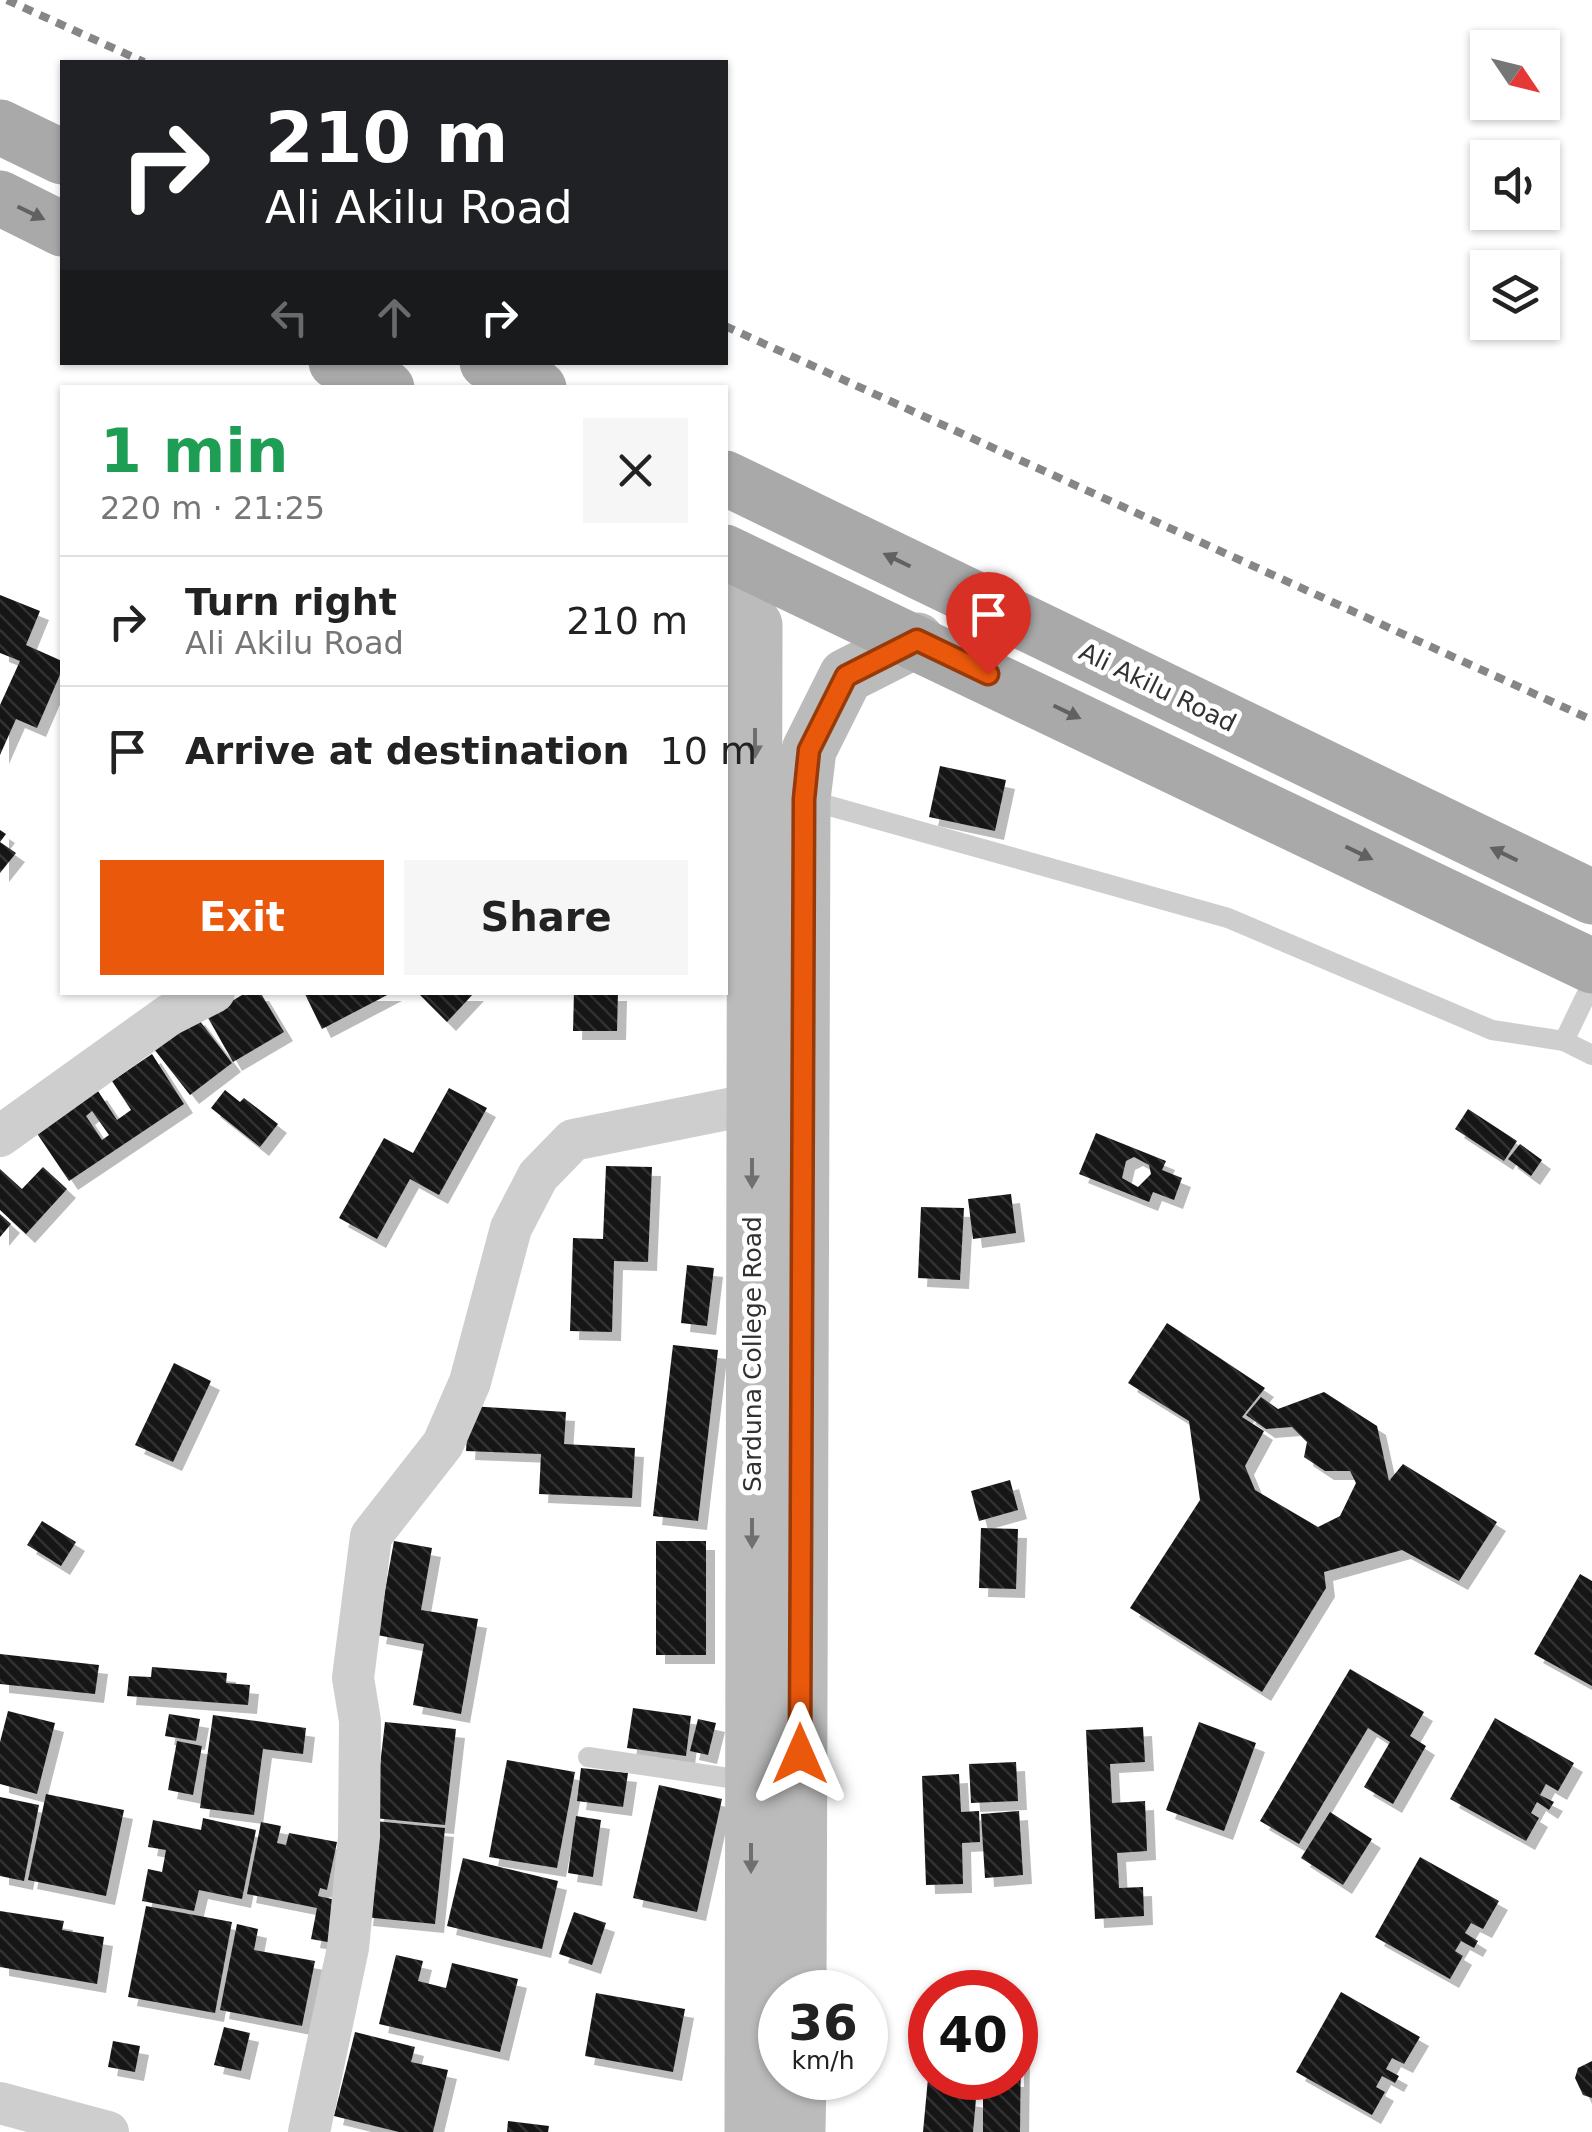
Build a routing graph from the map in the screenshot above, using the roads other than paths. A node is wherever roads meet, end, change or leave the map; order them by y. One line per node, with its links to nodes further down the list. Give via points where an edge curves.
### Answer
1 (0, 127): 2 (main road)
2 (60, 156)
3 (0, 198): 4 (main road, one-way to 4)
4 (60, 227)
5 (342, 365): 7 (main road)
6 (493, 365): 8 (main road)
7 (381, 385)
8 (533, 385)
9 (728, 479): 15 (main road, Ali Akilu Road, one-way to 9)
10 (728, 553): 12 (main road)
11 (728, 589): 13 (street, Sarduna College Road, via 755,625)
12 (917, 640): 14 (street, Sarduna College Road, via 846,676 809,750); 16 (main road, one-way to 16)
13 (740, 677): 21 (street, Sarduna College Road, one-way to 21)
14 (804, 799): 19 (lane, via 1228,918 1492,1030); 25 (street, Sarduna College Road)
15 (1592, 897)
16 (1592, 966)
17 (1592, 983): 19 (lane)
18 (208, 995): 22 (street, via 169,1015)
19 (1564, 1041): 20 (lane)
20 (1592, 1055)
21 (752, 1104): 24 (street, Sarduna College Road, one-way to 24); 29 (street, via 574,1140 538,1176 510,1228 470,1382 442,1444 371,1536 353,1678 360,1721 360,1837 348,1948)
22 (0, 1136)
23 (588, 1758): 24 (lane)
24 (751, 1781): 30 (street, Sarduna College Road, one-way to 30)
25 (799, 1970)
26 (798, 2100): 31 (street)
27 (0, 2103): 28 (street)
28 (108, 2132)
29 (308, 2132)
30 (752, 2132)
31 (798, 2132)

